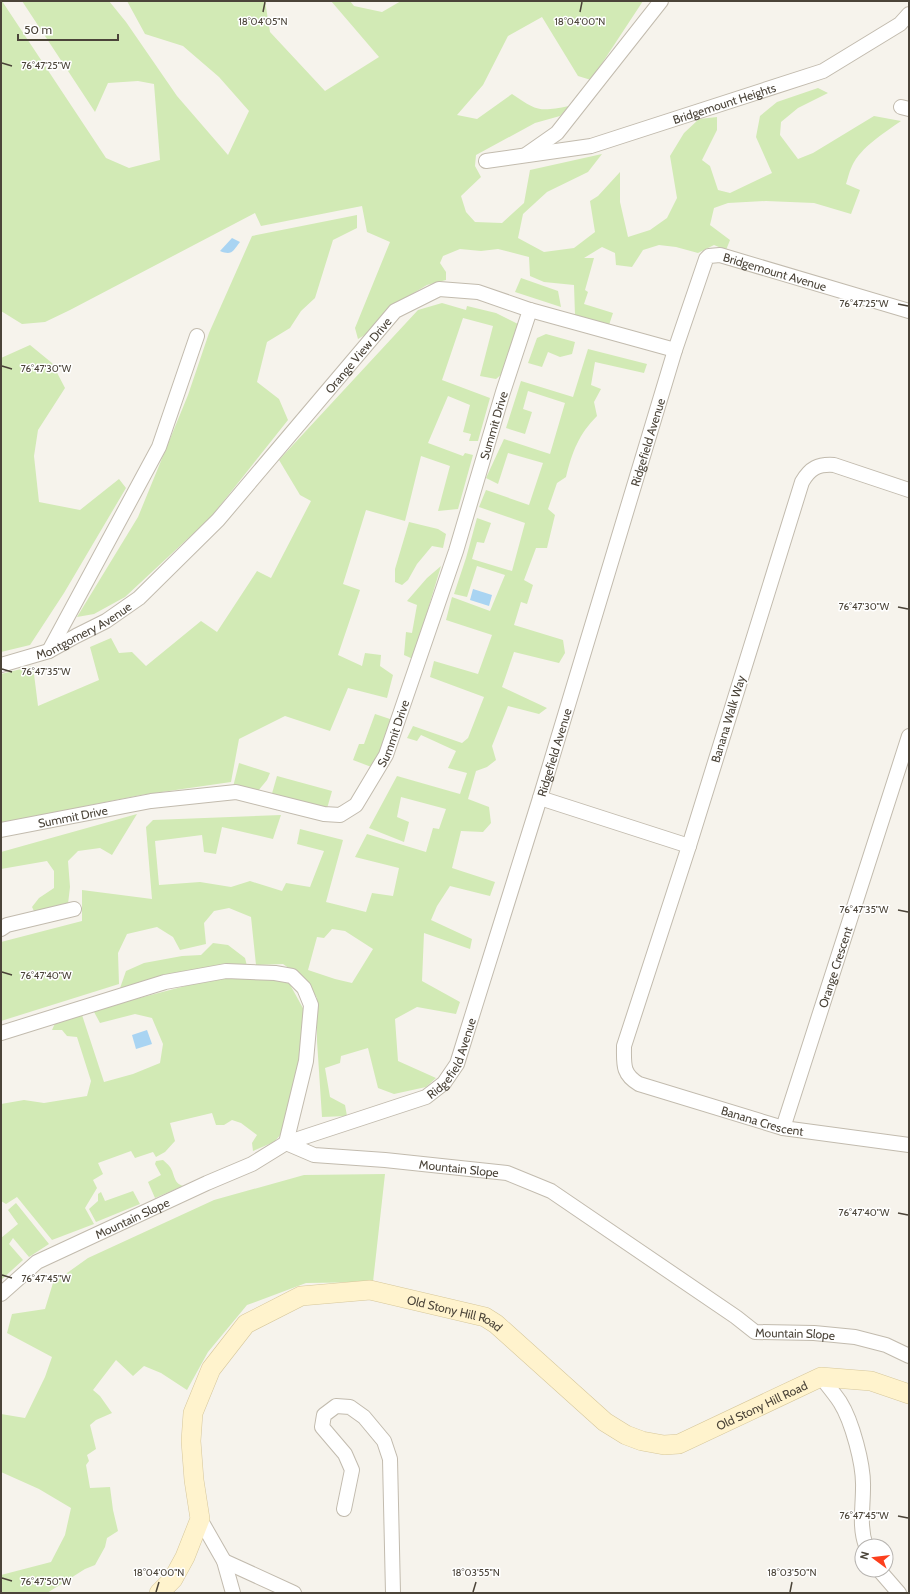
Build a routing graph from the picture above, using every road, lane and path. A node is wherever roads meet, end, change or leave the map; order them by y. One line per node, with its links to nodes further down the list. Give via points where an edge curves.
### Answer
1 (661, 1): 3 (street, Bridgemount Heights, via 557,133)
2 (909, 14): 3 (street, Bridgemount Heights, via 900,24 823,71 591,146)
3 (523, 156): 4 (street, Bridgemount Heights)
4 (486, 161)
5 (709, 256): 7 (street, Bridgemount Avenue, via 720,255); 9 (street, Ridgefield Avenue, via 704,263)
6 (530, 310): 9 (street, Orange View Drive); 11 (street, Orange View Drive, via 478,292 438,289 395,311 218,520); 16 (street, Summit Drive, via 502,392 456,551 386,755 356,806 340,815 324,814 236,792 151,800)
7 (909, 311)
8 (197, 336): 12 (street, via 159,447)
9 (675, 350): 15 (street, Ridgefield Avenue)
10 (909, 490): 17 (street, Banana Walk Way, via 834,465 815,467 807,473 802,482)
11 (139, 598): 12 (street, Montgomery Avenue, via 106,622)
12 (49, 651): 13 (street, Montgomery Avenue)
13 (1, 665)
14 (909, 736): 22 (street, Orange Crescent)
15 (540, 798): 17 (street); 23 (street, Ridgefield Avenue, via 457,1064 444,1083 426,1097)
16 (1, 830)
17 (689, 846): 21 (street, Banana Walk Way, via 624,1046)
18 (74, 909): 19 (street, via 7,925)
19 (1, 929)
20 (1, 1033): 23 (street, via 173,981 226,971 292,976 304,988 311,1005 306,1062)
21 (625, 1070): 22 (street, Banana Crescent, via 631,1079 639,1084)
22 (783, 1128): 24 (street, Banana Crescent)
23 (286, 1143): 25 (street, Mountain Slope, via 252,1164 38,1262); 26 (street, Mountain Slope, via 314,1155 507,1173 551,1191 730,1312 755,1332 855,1337 886,1345)
24 (909, 1145)
25 (1, 1294)
26 (909, 1356)
27 (821, 1377): 28 (street, Old Stony Hill Road, via 871,1381); 30 (street, Old Stony Hill Road, via 679,1444 664,1445 626,1435 604,1422 496,1324 485,1317 370,1290 301,1296 246,1324 211,1370 193,1413 191,1441); 31 (street, via 840,1402 850,1423 862,1469)
28 (909, 1394)
29 (344, 1509): 38 (street, via 352,1470 345,1454 322,1427 324,1415 336,1406 350,1406 364,1417 384,1441 390,1459)
30 (200, 1519): 32 (street); 34 (street)
31 (864, 1538)
32 (224, 1561): 36 (street); 37 (street)
33 (885, 1578): 39 (street)
34 (174, 1586): 35 (street)
35 (159, 1593)
36 (233, 1593)
37 (294, 1593)
38 (393, 1593)
39 (899, 1593)

